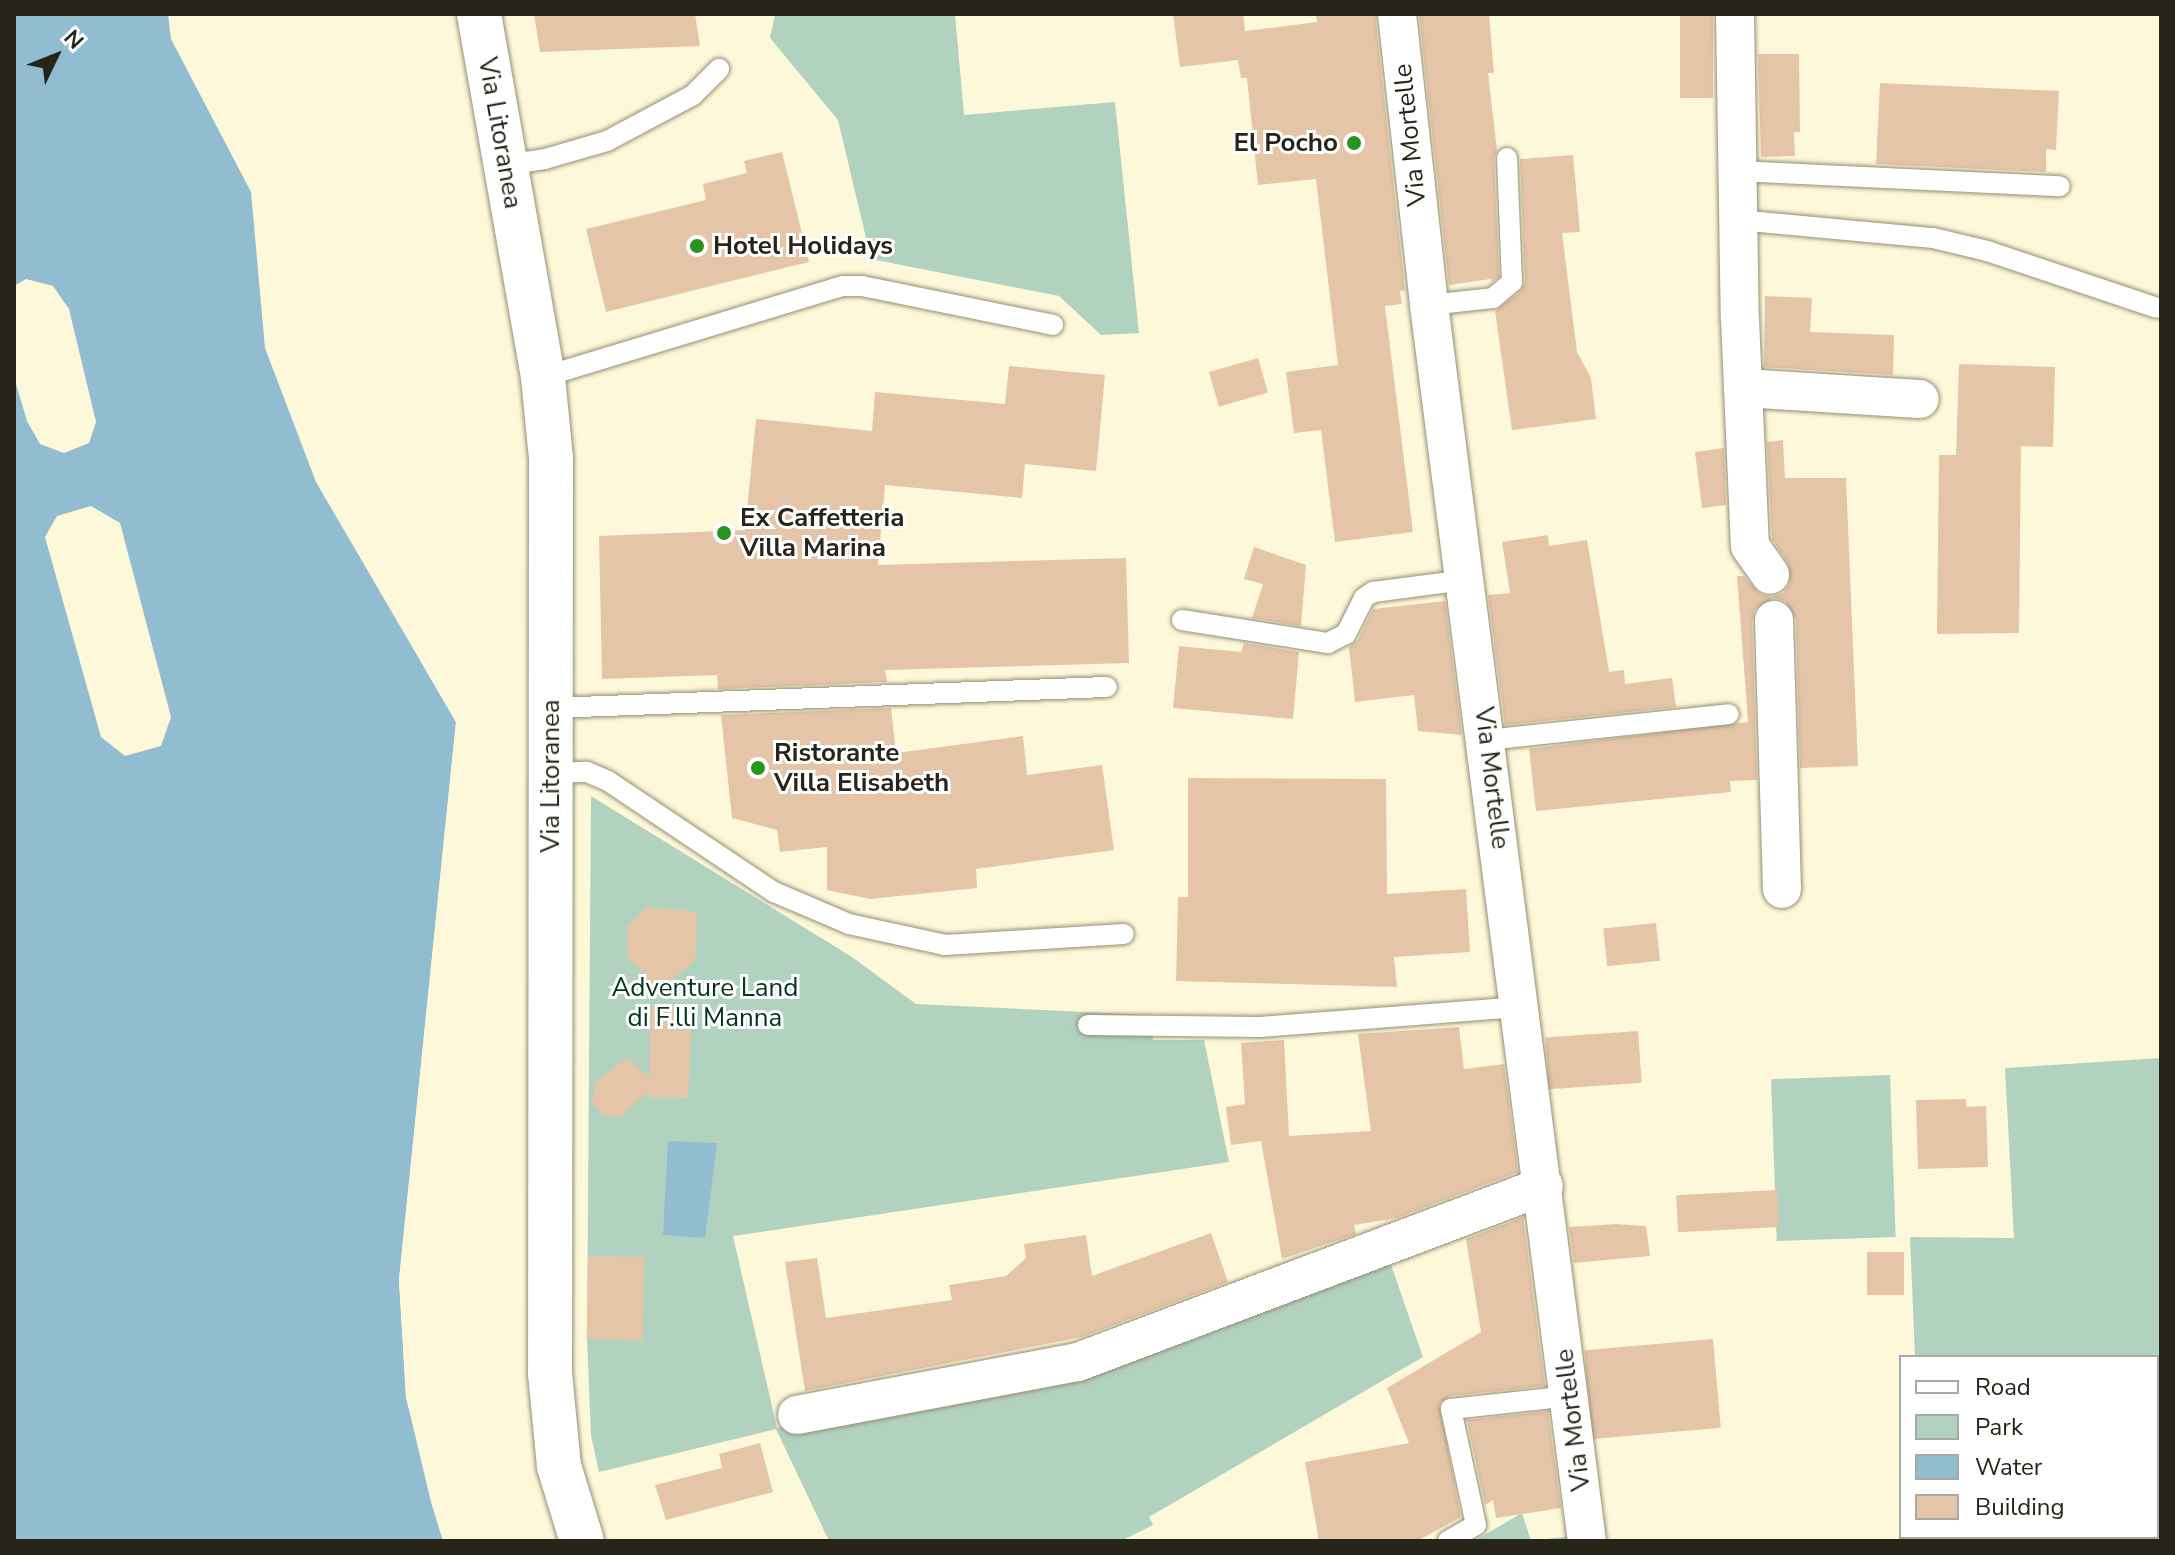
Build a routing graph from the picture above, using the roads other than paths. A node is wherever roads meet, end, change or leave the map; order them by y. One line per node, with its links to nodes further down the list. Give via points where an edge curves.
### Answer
1 (479, 14): 6 (street, Via Litoranea)
2 (1397, 14): 10 (street, Via Mortelle)
3 (1735, 14): 7 (street)
4 (719, 69): 6 (lane, via 693,95 607,141)
5 (1507, 158): 10 (lane, via 1512,282 1493,298)
6 (505, 165): 13 (street, Via Litoranea)
7 (1737, 171): 8 (lane); 9 (street)
8 (2060, 186)
9 (1738, 220): 11 (lane, via 1933,238); 14 (street)
10 (1429, 305): 17 (street, Via Mortelle)
11 (2157, 308)
12 (1053, 325): 13 (lane, via 843,286)
13 (543, 377): 21 (street, Via Litoranea, via 551,459)
14 (1743, 388): 15 (street); 16 (street, via 1750,546)
15 (1920, 399)
16 (1770, 575)
17 (1466, 580): 18 (lane, via 1373,592 1364,598 1346,634 1328,643); 23 (street, Via Mortelle)
18 (1182, 620)
19 (1774, 620): 25 (street)
20 (1107, 687): 21 (lane)
21 (552, 708): 24 (street, Via Litoranea)
22 (1729, 714): 23 (lane)
23 (1487, 740): 27 (street, Via Mortelle)
24 (551, 773): 26 (lane, via 587,772 608,781 774,892 849,924 945,945); 32 (street, Via Litoranea, via 550,1373 559,1466)
25 (1782, 889)
26 (1124, 934)
27 (1521, 1007): 28 (lane, via 1260,1027); 29 (street, Via Mortelle)
28 (1088, 1025)
29 (1544, 1186): 30 (street, Via Mortelle); 31 (street, via 1078,1362)
30 (1570, 1396): 33 (lane, via 1451,1409 1476,1525); 34 (street, Via Mortelle)
31 (797, 1415)
32 (582, 1541)
33 (1448, 1541)
34 (1587, 1541)

